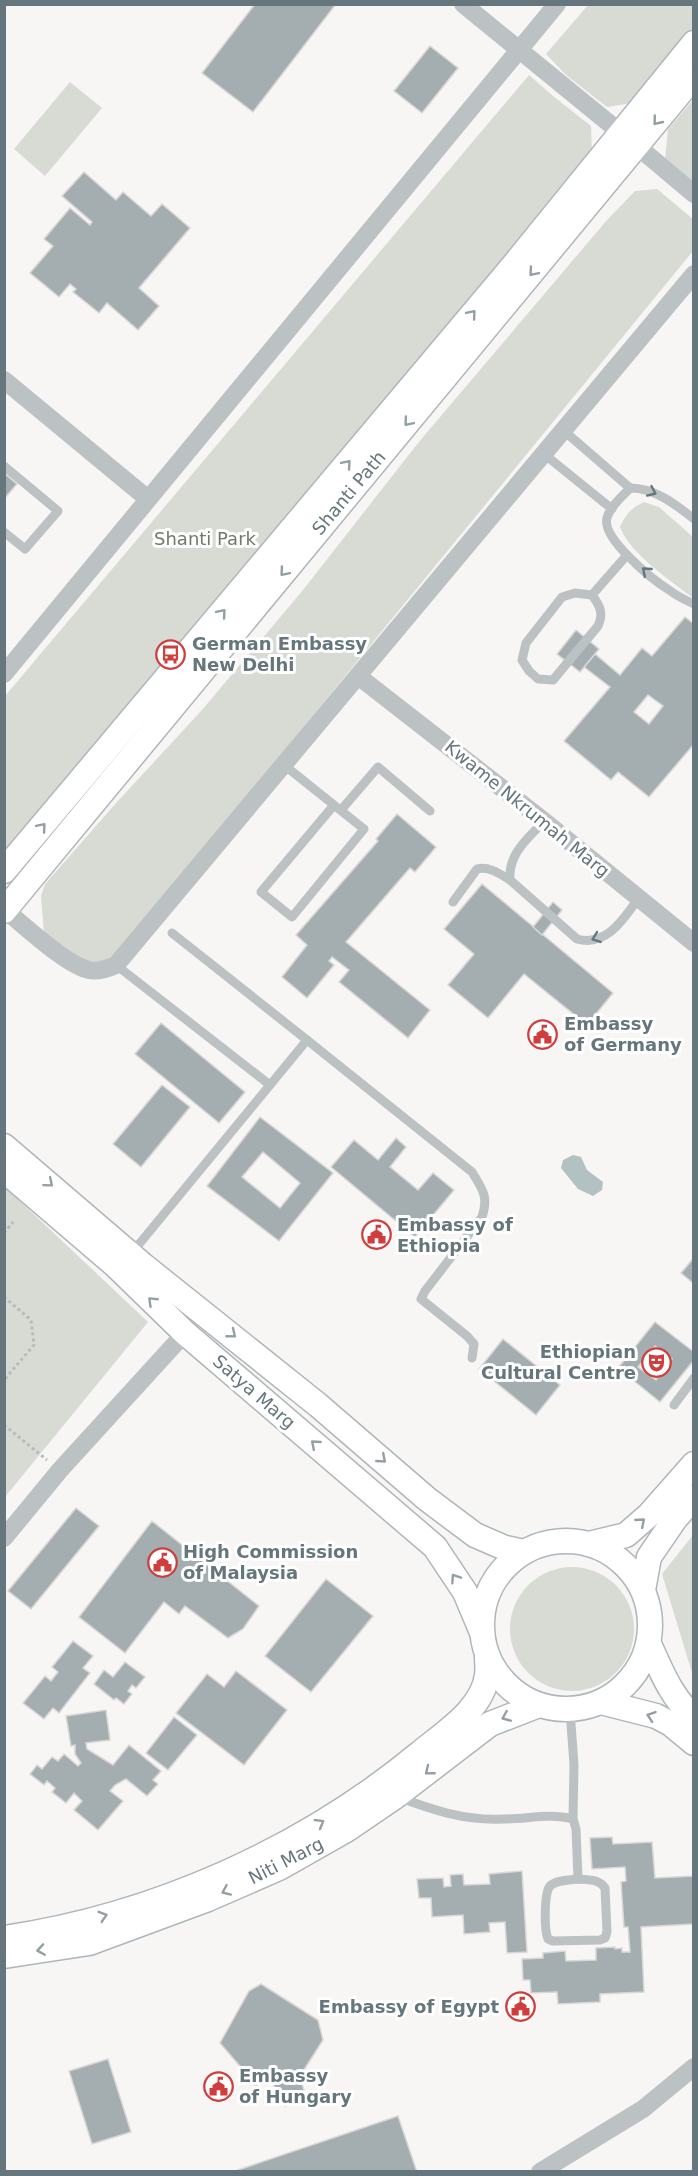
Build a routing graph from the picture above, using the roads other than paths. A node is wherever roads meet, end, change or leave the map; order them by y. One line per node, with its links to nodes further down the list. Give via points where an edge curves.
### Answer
1 (463, 4): 4 (street)
2 (557, 4): 4 (street)
3 (693, 43): 6 (main road, Shanti Path)
4 (520, 51): 6 (street); 14 (street)
5 (693, 76): 6 (main road, Shanti Path, one-way to 6)
6 (629, 139): 7 (street); 27 (main road, Shanti Path, one-way to 6, via 490,294); 31 (main road, Shanti Path, one-way to 31)
7 (693, 194)
8 (693, 274): 10 (street)
9 (4, 380): 14 (street)
10 (563, 430): 11 (street); 13 (lane)
11 (544, 454): 15 (lane); 22 (street)
12 (4, 466): 17 (lane, via 58,511 25,549)
13 (630, 488): 15 (lane); 16 (lane, one-way to 16, via 642,488 672,502)
14 (148, 499): 21 (street)
15 (612, 509): 18 (lane, via 607,519 608,531)
16 (693, 519)
17 (4, 532)
18 (627, 555): 19 (lane); 20 (lane, one-way to 18, via 668,590)
19 (592, 595): 19 (lane, via 602,617 598,626 553,680 538,679 522,660 526,643 562,597 575,593)
20 (693, 604)
21 (4, 674)
22 (358, 676): 23 (street); 26 (street, Kwame Nkrumah Marg)
23 (284, 765): 24 (lane); 34 (street)
24 (337, 808): 24 (lane, via 261,892 292,917 364,829); 25 (lane, via 378,767)
25 (430, 811)
26 (544, 821): 28 (lane, via 514,854); 29 (street, Kwame Nkrumah Marg)
27 (4, 871)
28 (510, 880): 29 (lane, one-way to 28, via 610,932 588,942 577,939); 30 (lane, via 497,872 477,869)
29 (638, 899): 33 (street, Kwame Nkrumah Marg)
30 (453, 902)
31 (5, 911): 34 (street, via 69,961 89,970)
32 (172, 933): 35 (lane)
33 (693, 944)
34 (116, 965): 36 (lane)
35 (307, 1040): 36 (lane); 41 (lane, via 472,1172 483,1191 487,1203 482,1217 422,1299 474,1344)
36 (270, 1085): 39 (lane)
37 (4, 1146): 39 (main road, Satya Marg, one-way to 39)
38 (4, 1170): 40 (main road, Satya Marg, one-way to 38, via 115,1265)
39 (131, 1254): 48 (main road, Satya Marg, one-way to 48, via 310,1398 427,1499 475,1535)
40 (185, 1333): 46 (street, via 60,1470); 50 (main road, Satya Marg, one-way to 40, via 465,1592 435,1547)
41 (472, 1358)
42 (693, 1378): 43 (lane)
43 (674, 1405)
44 (693, 1464): 47 (main road, one-way to 44, via 626,1535 649,1515)
45 (693, 1497): 49 (main road, via 649,1557)
46 (4, 1538)
47 (589, 1544): 48 (main road, via 545,1543); 49 (main road, via 626,1566)
48 (524, 1552): 50 (main road, via 503,1568 489,1590)
49 (643, 1590): 51 (main road, via 650,1611)
50 (481, 1630): 52 (main road)
51 (649, 1644): 53 (main road, via 636,1673 615,1695); 56 (main road, via 679,1705)
52 (488, 1657): 54 (main road, via 508,1686); 61 (main road, Niti Marg, one-way to 52, via 86,1921 153,1901 219,1876 283,1845 401,1769 462,1718 482,1691)
53 (601, 1702): 55 (main road); 57 (main road, one-way to 53, via 656,1716)
54 (539, 1705): 55 (main road); 58 (main road, Niti Marg, one-way to 58, via 490,1724)
55 (570, 1710): 59 (lane)
56 (693, 1719)
57 (693, 1743)
58 (396, 1796): 59 (lane, via 465,1818 501,1820 559,1815); 62 (main road, Niti Marg, one-way to 62, via 288,1862 208,1899 89,1943)
59 (573, 1819): 60 (lane)
60 (578, 1879): 60 (lane, via 549,1886 548,1939 605,1938 605,1888 597,1881)
61 (4, 1938)
62 (4, 1956)
63 (693, 2067): 64 (street, via 643,2109)
64 (540, 2172)

